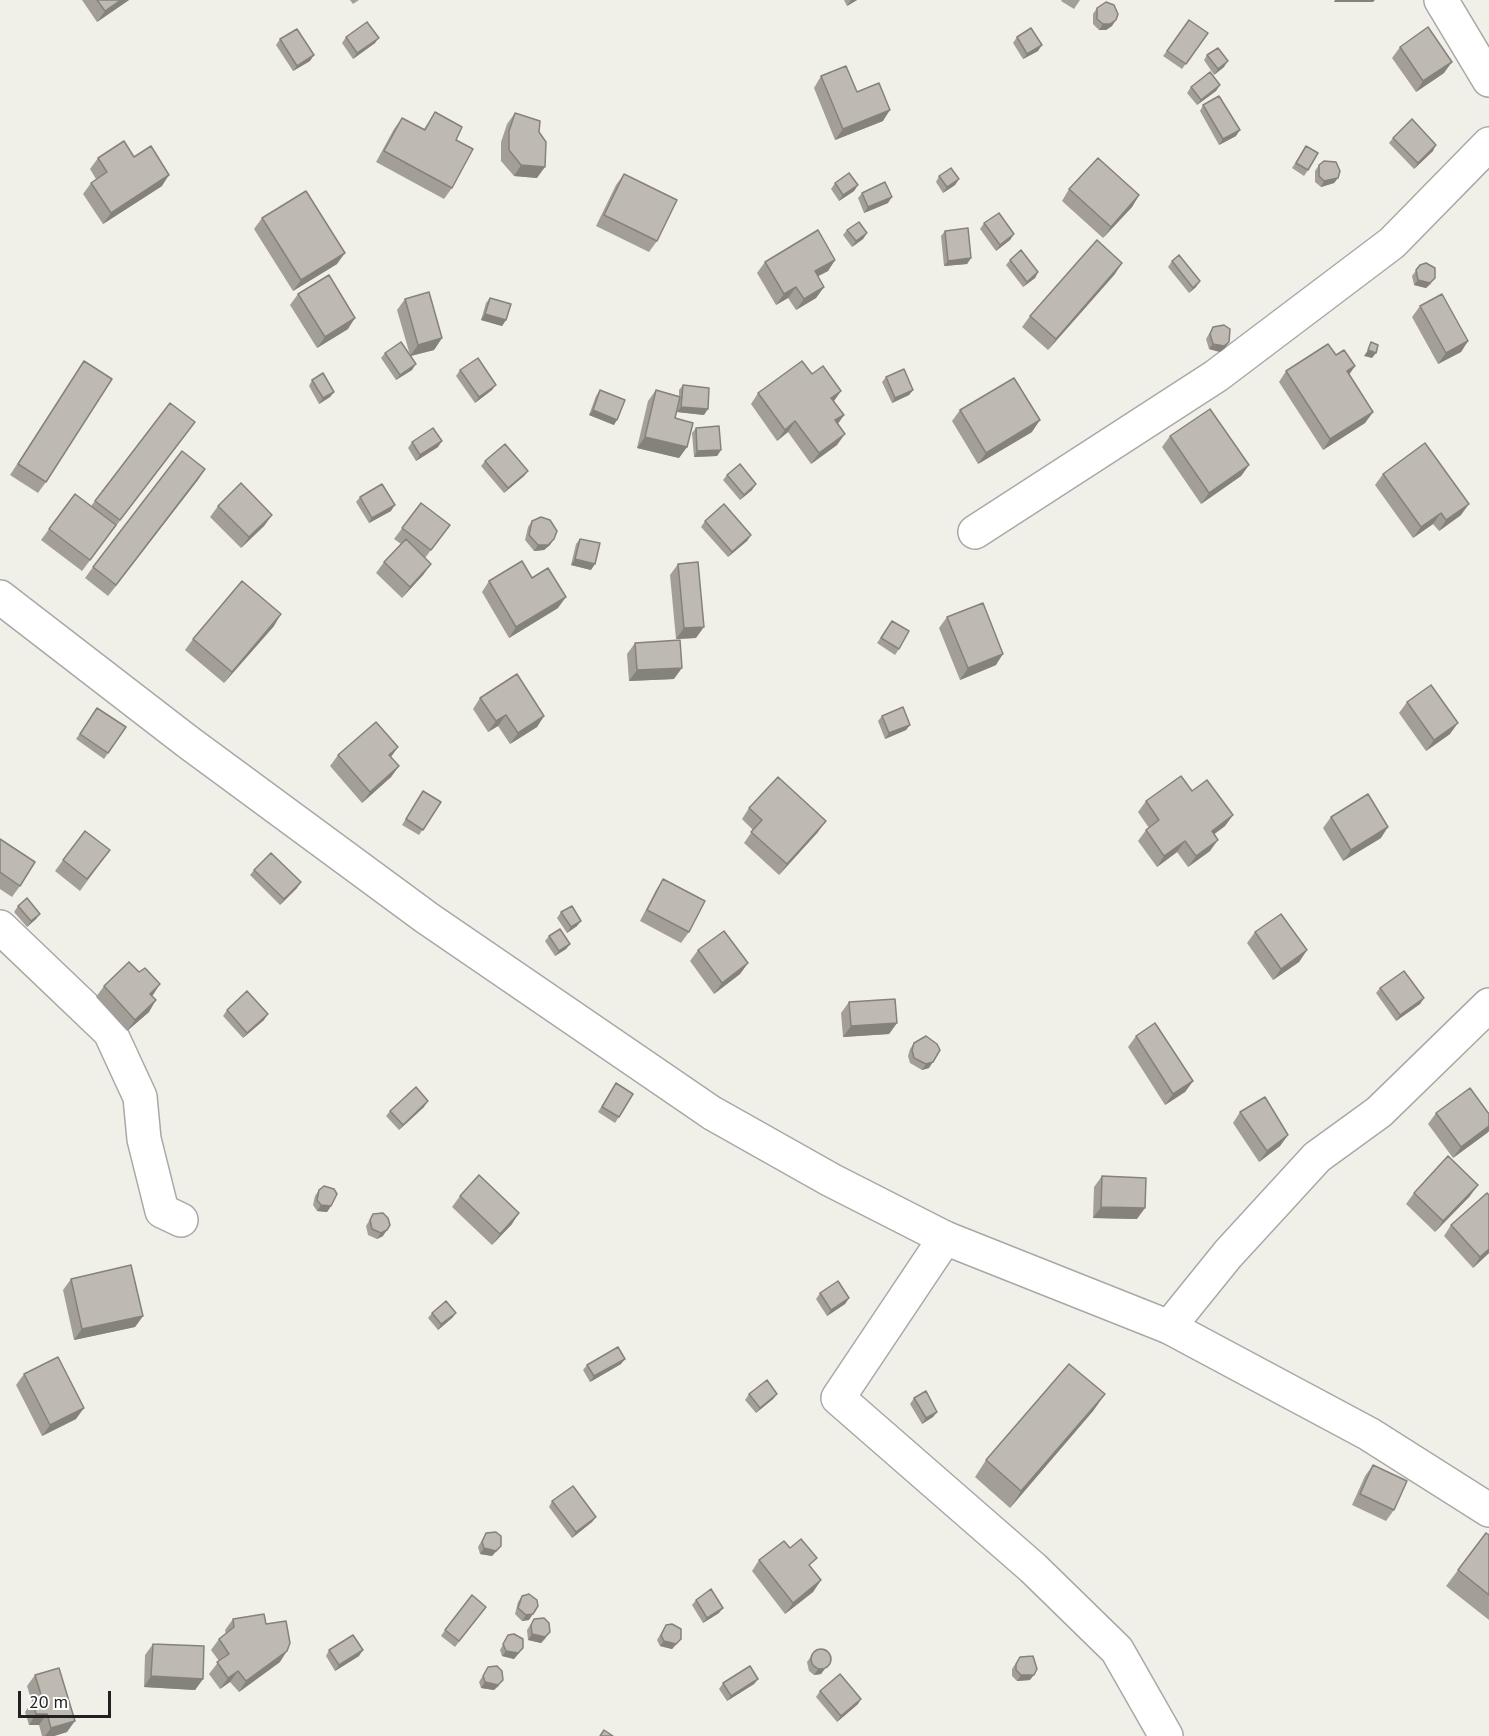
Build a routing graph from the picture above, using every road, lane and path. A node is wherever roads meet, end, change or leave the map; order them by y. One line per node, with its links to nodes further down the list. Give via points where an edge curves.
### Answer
1 (1441, 0): 2 (street)
2 (1489, 80)
3 (1489, 144): 4 (street, via 1392,243 1225,369)
4 (975, 532)
5 (0, 597): 9 (street, via 427,918 712,1113)
6 (0, 927): 8 (street, via 110,1032 140,1098 144,1139 162,1211)
7 (1489, 1005): 10 (street, via 1379,1112 1317,1157 1228,1254)
8 (181, 1221)
9 (945, 1238): 10 (street); 12 (street, via 838,1398 1033,1568 1117,1650)
10 (1169, 1327): 11 (street, via 1370,1434)
11 (1489, 1510)
12 (1166, 1736)

